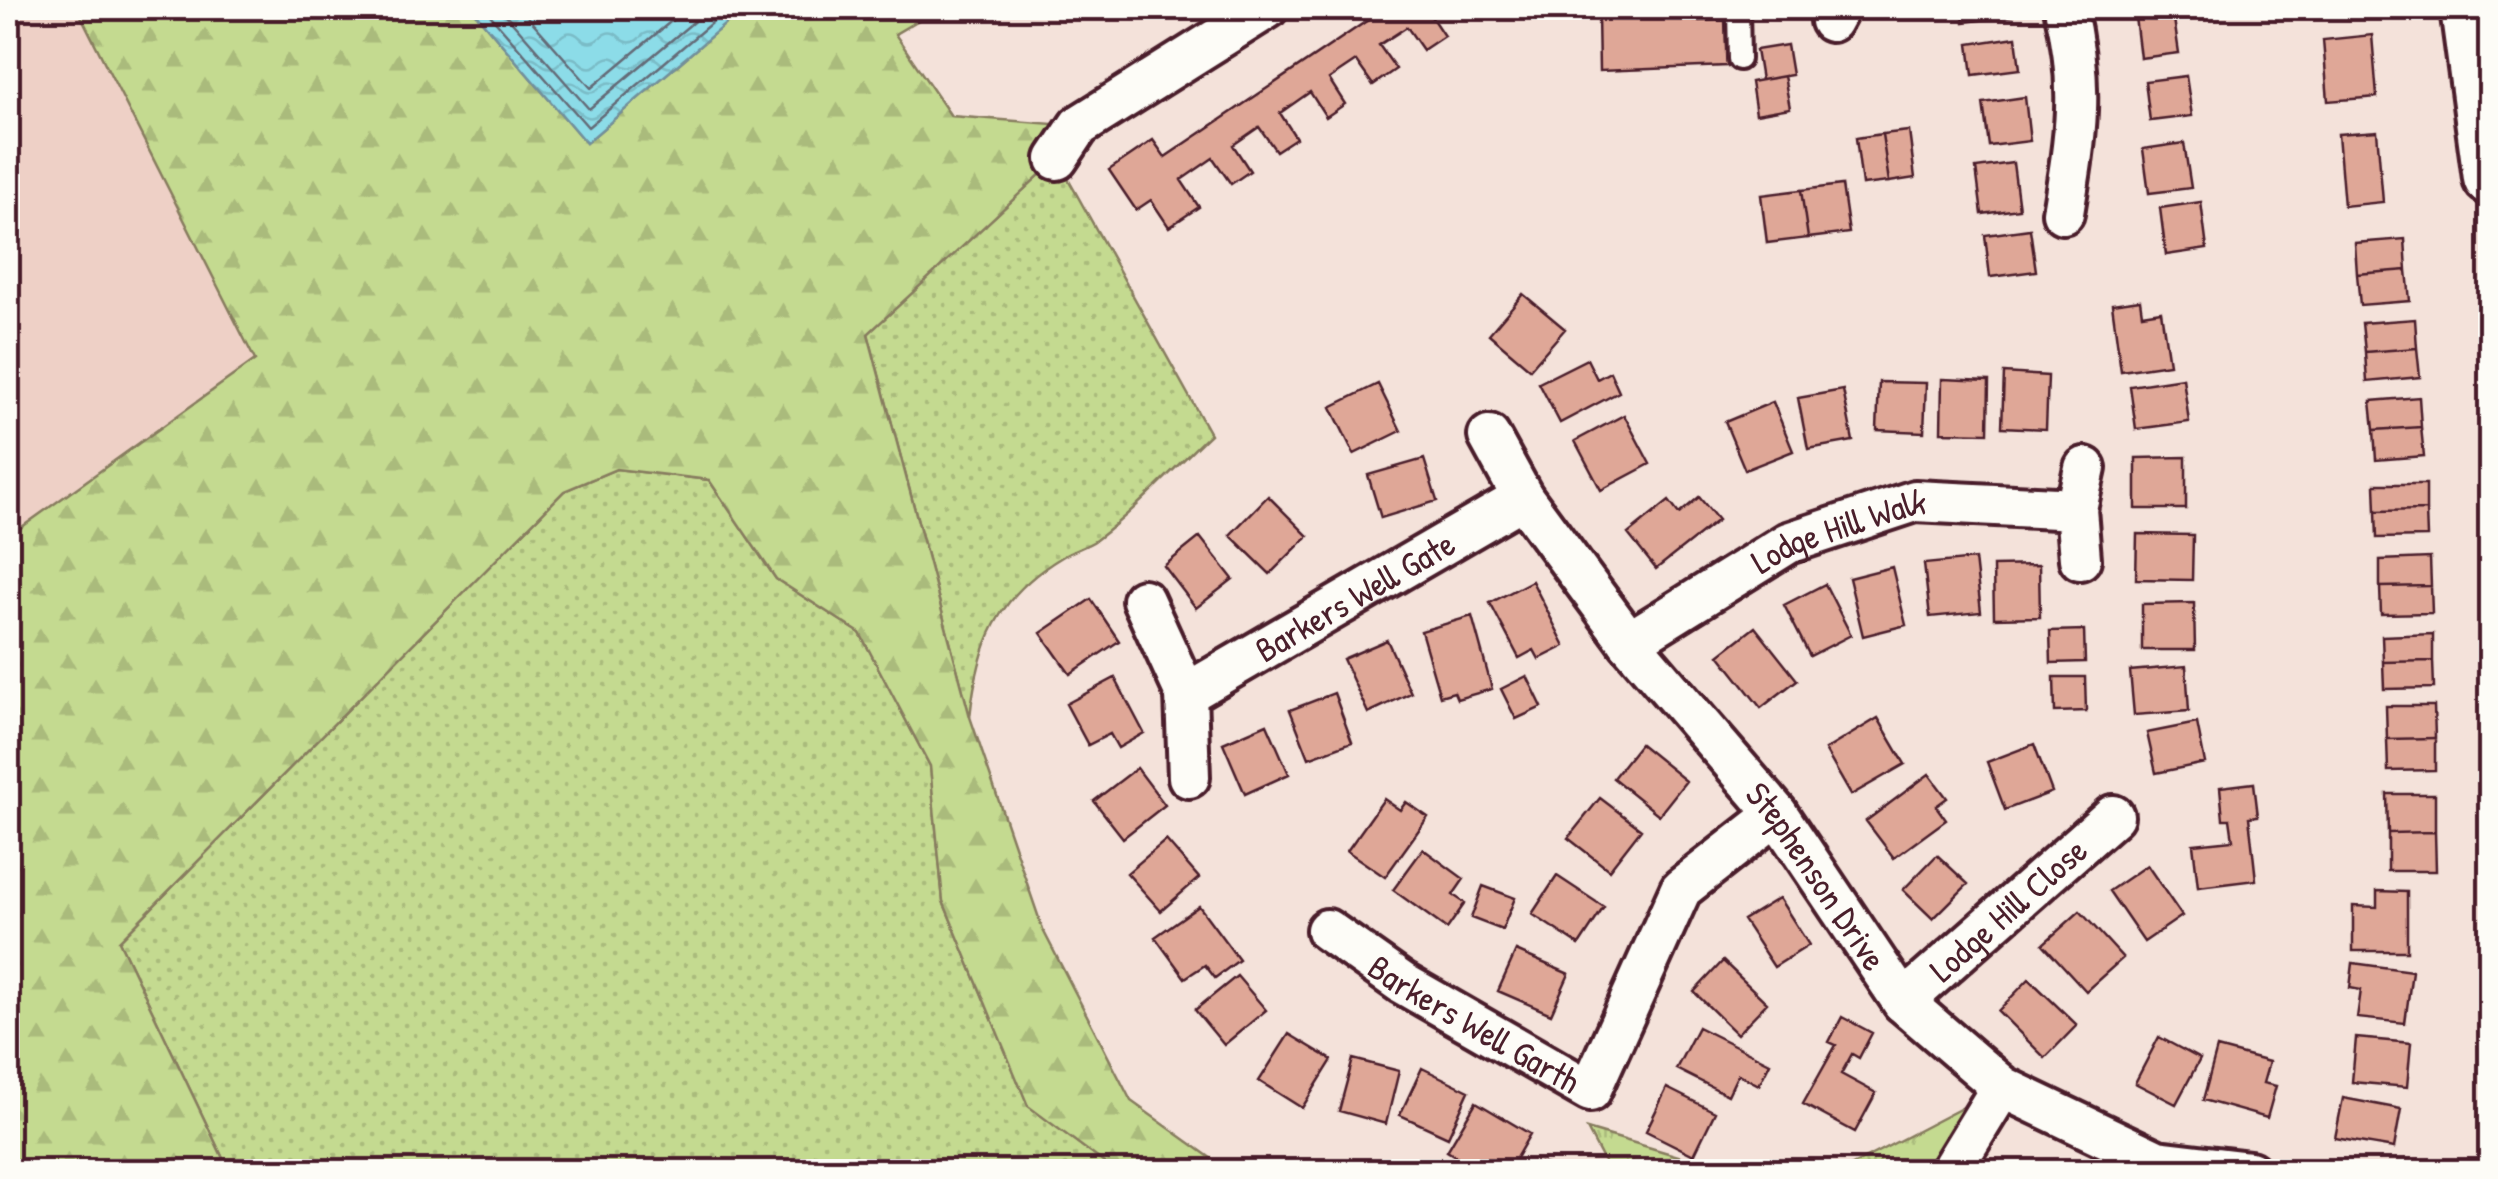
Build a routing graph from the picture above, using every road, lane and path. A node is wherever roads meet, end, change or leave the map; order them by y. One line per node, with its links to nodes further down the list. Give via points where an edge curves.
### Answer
1 (1267, 8): 6 (street, via 1080,126)
2 (1738, 8): 5 (lane)
3 (2065, 8): 8 (street, via 2079,114)
4 (2467, 8): 7 (street)
5 (1739, 59)
6 (1057, 160)
7 (2490, 178)
8 (2063, 212)
9 (1489, 436): 11 (street, Stephenson Drive)
10 (2084, 468): 12 (street)
11 (1523, 498): 15 (street, Stephenson Drive); 16 (street, Barkers Well Gate)
12 (2076, 510): 13 (street); 15 (street, Lodge Hill Walk, via 1915,501 1788,544)
13 (2080, 559)
14 (1142, 600): 16 (street)
15 (1629, 642): 18 (street, Stephenson Drive)
16 (1186, 694): 17 (street)
17 (1189, 777)
18 (1777, 814): 20 (street, Barkers Well Garth, via 1681,889 1590,1090 1402,983); 21 (street, Stephenson Drive)
19 (2113, 816): 21 (street, Lodge Hill Close)
20 (1327, 930)
21 (1902, 1002): 22 (street, Stephenson Drive)
22 (2002, 1088): 23 (street); 24 (street, Stephenson Drive, via 2157,1161)
23 (1950, 1172)
24 (2250, 1172)

